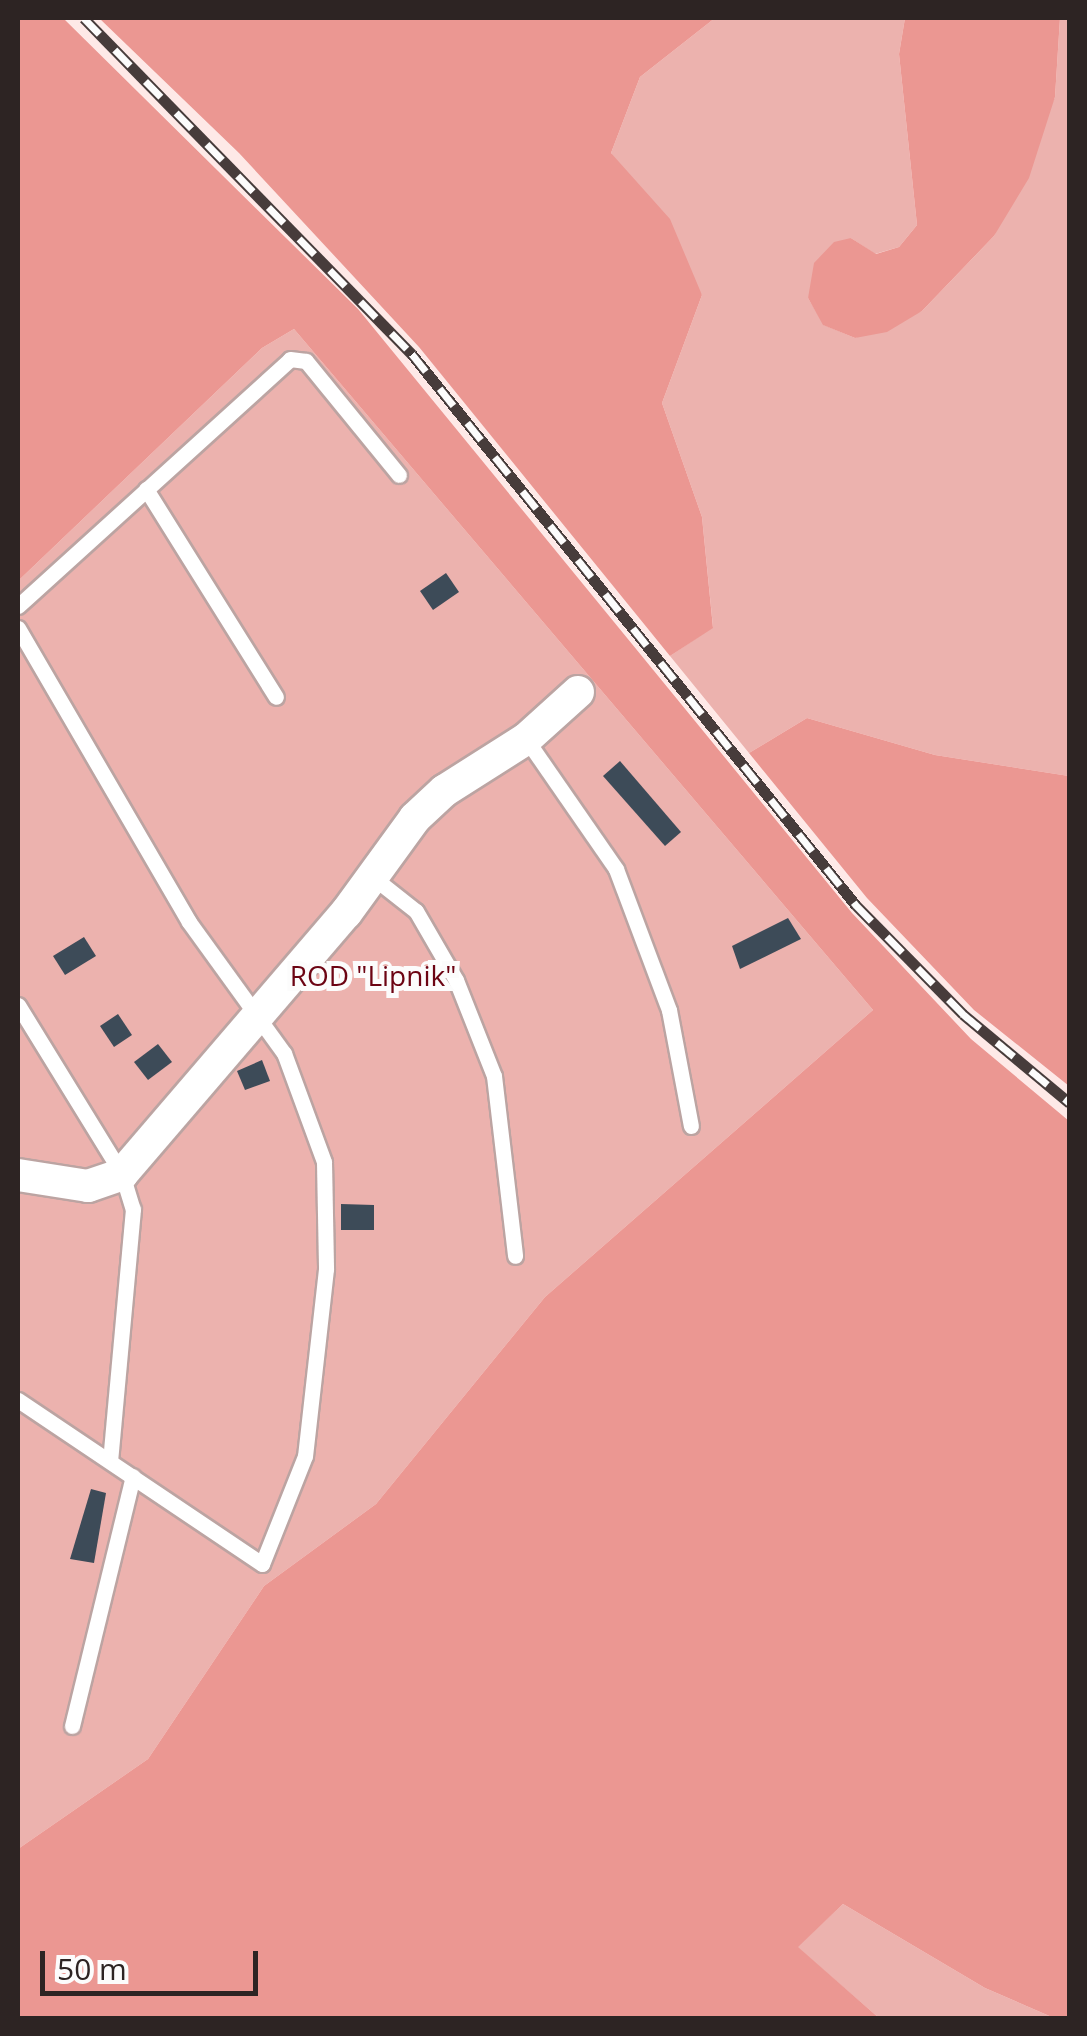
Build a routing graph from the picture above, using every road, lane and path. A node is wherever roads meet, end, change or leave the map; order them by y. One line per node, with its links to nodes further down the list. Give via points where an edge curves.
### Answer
1 (399, 475): 2 (lane, via 298,357)
2 (146, 489): 3 (lane); 6 (lane)
3 (18, 606)
4 (18, 628): 10 (lane, via 189,922)
5 (578, 692): 7 (street)
6 (276, 697)
7 (526, 740): 8 (street, via 444,791 415,818); 11 (lane, via 616,869 669,1010)
8 (374, 878): 10 (street); 14 (lane, via 416,911 456,980 494,1076)
9 (18, 1006): 12 (lane)
10 (260, 1015): 12 (street); 17 (lane, via 284,1053 324,1162 326,1270 305,1456 262,1564)
11 (692, 1126)
12 (122, 1174): 13 (street, via 88,1186); 16 (lane, via 132,1209)
13 (18, 1176)
14 (515, 1256)
15 (18, 1400): 16 (lane)
16 (110, 1460): 17 (lane)
17 (133, 1476): 18 (lane)
18 (72, 1726)

